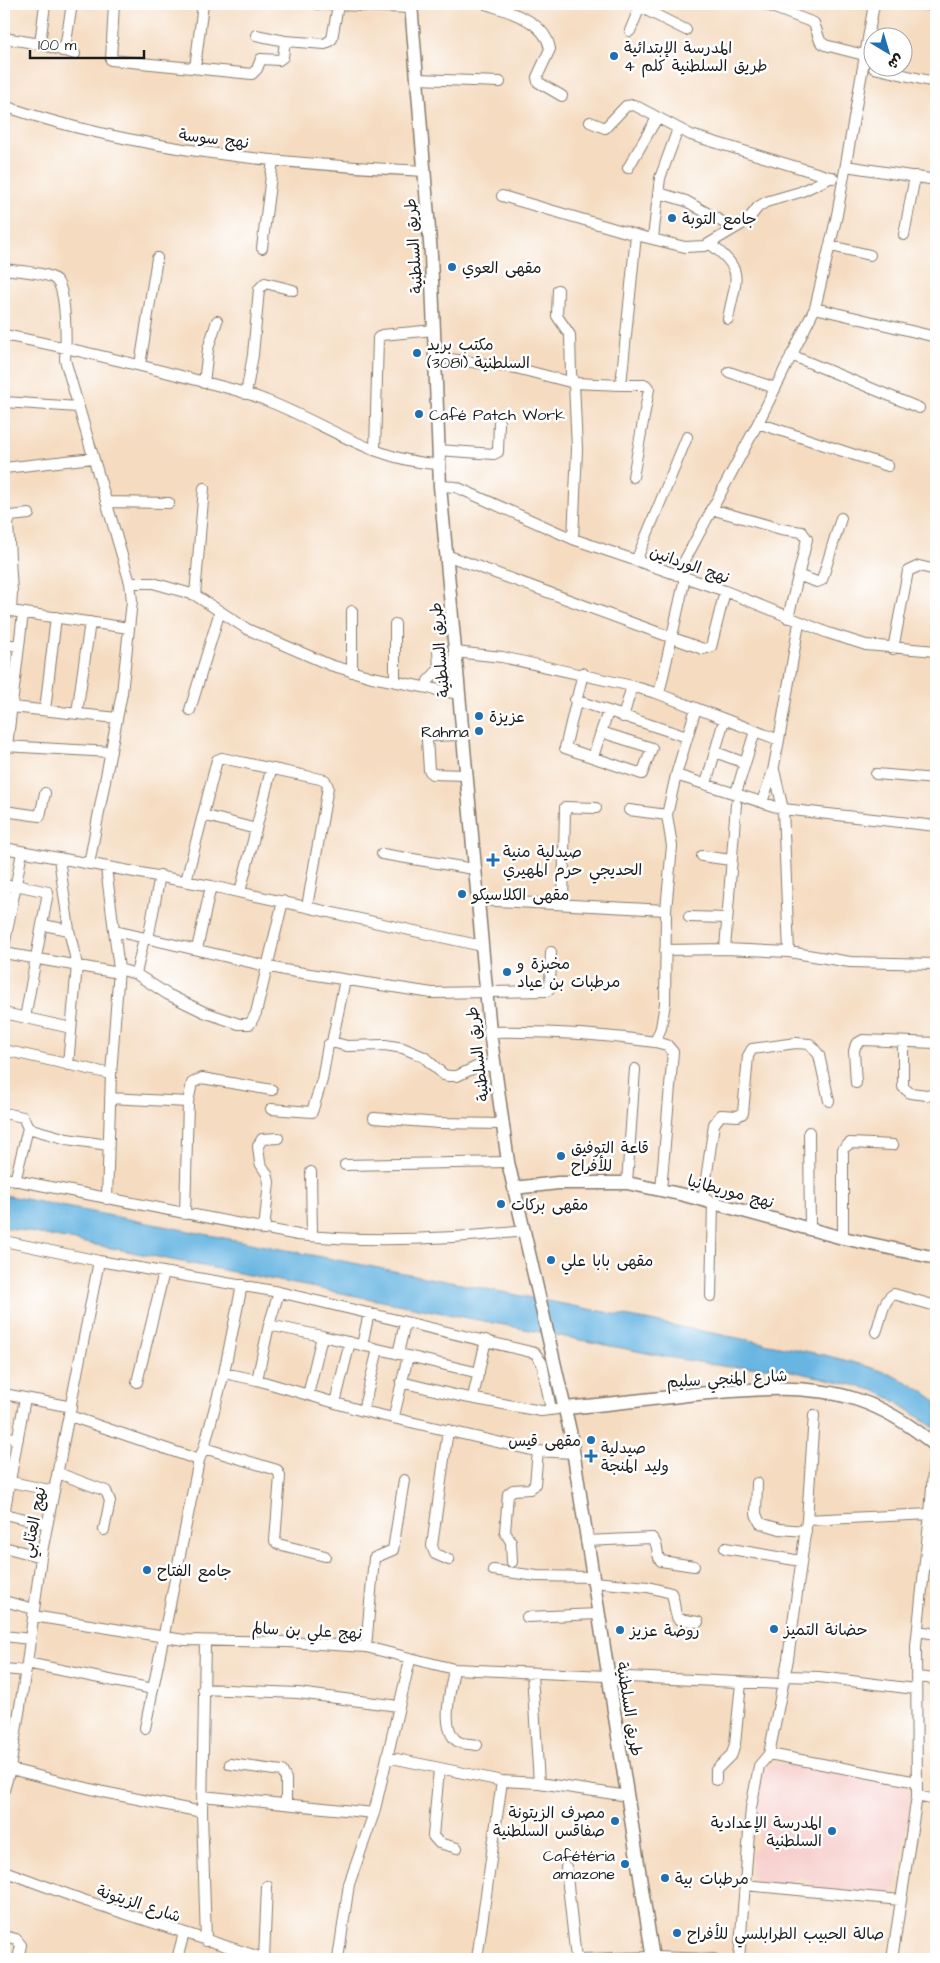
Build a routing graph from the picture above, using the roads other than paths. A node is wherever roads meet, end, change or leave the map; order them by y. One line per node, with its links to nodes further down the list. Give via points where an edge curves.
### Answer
1 (45, 4): 20 (street)
2 (114, 4): 24 (street, via 111,60)
3 (203, 4): 24 (street)
4 (317, 4): 9 (street)
5 (486, 4): 30 (street, via 525,18 546,36 550,49 538,82)
6 (764, 4): 23 (street, via 814,23 820,42)
7 (874, 4): 14 (street)
8 (922, 4): 12 (street)
9 (338, 5): 11 (street); 19 (street, via 332,39 325,44)
10 (640, 5): 15 (street); 16 (street)
11 (411, 6): 27 (main road, طريق السلطنية)
12 (936, 6)
13 (71, 10): 21 (street)
14 (872, 28)
15 (686, 30)
16 (630, 31)
17 (256, 35): 19 (street)
18 (4, 38): 20 (street)
19 (285, 41): 24 (street, via 283,57 279,60 261,59 252,74)
20 (40, 44): 21 (street)
21 (62, 52): 22 (street)
22 (75, 54)
23 (862, 61)
24 (195, 68)
25 (912, 76): 29 (street)
26 (865, 78): 36 (street)
27 (417, 79): 28 (street); 38 (main road, طريق السلطنية)
28 (500, 82)
29 (934, 82)
30 (562, 96)
31 (4, 106): 35 (street, نهج سوسة, via 151,145)
32 (657, 118): 33 (street, via 631,104 605,128); 34 (street); 37 (street)
33 (590, 122)
34 (678, 129): 40 (street, via 745,153); 43 (street, via 660,178)
35 (273, 160): 38 (street, نهج سوسة); 51 (street)
36 (846, 166): 39 (street); 41 (street)
37 (628, 168)
38 (424, 171): 60 (main road, طريق السلطنية)
39 (915, 176): 42 (street); 47 (street)
40 (832, 177): 41 (street); 45 (street, via 758,206 747,221)
41 (843, 180): 50 (street)
42 (936, 180)
43 (658, 193): 45 (street, via 686,201); 48 (street)
44 (502, 196): 46 (street)
45 (733, 228): 49 (street)
46 (636, 235): 48 (street); 70 (street)
47 (904, 235)
48 (653, 238): 49 (street, via 685,247)
49 (710, 244): 58 (street, via 730,259 735,268)
50 (831, 246): 52 (street); 57 (street)
51 (262, 248)
52 (870, 255)
53 (157, 258): 66 (street)
54 (4, 268): 63 (street, via 58,280)
55 (293, 290): 72 (street, via 265,283 259,289)
56 (558, 290): 69 (street, via 557,316 570,336 570,368)
57 (815, 308): 62 (street); 64 (street)
58 (728, 319)
59 (217, 321): 68 (street, via 208,349)
60 (434, 330): 65 (main road, طريق السلطنية); 79 (street, via 378,338)
61 (4, 336): 63 (street)
62 (936, 337)
63 (66, 347): 66 (street); 74 (street, via 64,360)
64 (791, 355): 71 (street); 75 (street)
65 (435, 357): 69 (street, via 516,368); 80 (main road, طريق السلطنية)
66 (140, 365): 68 (street)
67 (729, 372): 71 (street)
68 (204, 383): 72 (street)
69 (574, 383): 70 (street); 93 (street, via 577,449)
70 (621, 385): 85 (street, via 646,385 649,388)
71 (775, 388): 77 (street)
72 (246, 394): 79 (street)
73 (4, 402): 74 (street)
74 (78, 407): 81 (street)
75 (919, 408)
76 (499, 422): 80 (street, via 498,452 494,454)
77 (758, 423): 83 (street); 90 (street)
78 (687, 437): 95 (street)
79 (375, 450): 82 (street, via 418,463)
80 (438, 450): 82 (main road, طريق السلطنية)
81 (92, 458): 84 (street); 88 (street)
82 (438, 464): 86 (main road, طريق السلطنية)
83 (888, 466)
84 (4, 468)
85 (633, 477)
86 (440, 486): 93 (street, نهج الوردانين, via 456,487); 94 (main road, طريق السلطنية)
87 (204, 488): 101 (street)
88 (106, 502): 89 (street); 99 (street)
89 (169, 503)
90 (711, 510): 97 (street); 98 (street, via 802,532 807,539)
91 (29, 514): 102 (street, via 11,516 8,524 12,592)
92 (841, 518): 98 (street, via 822,580 817,582)
93 (573, 540): 95 (street, نهج الوردانين)
94 (446, 555): 112 (street); 118 (main road, طريق السلطنية)
95 (636, 561): 97 (street, نهج الوردانين)
96 (936, 570): 115 (street, via 919,566 908,571)
97 (681, 576): 100 (street, نهج الوردانين); 112 (street)
98 (800, 576): 107 (street)
99 (130, 583): 101 (street, via 143,582); 111 (street)
100 (725, 591): 107 (street, نهج الوردانين); 112 (street, via 711,647 702,649)
101 (195, 595): 103 (street)
102 (7, 610): 105 (street)
103 (220, 611): 119 (street, via 260,636); 130 (street)
104 (352, 611): 119 (street)
105 (23, 613): 106 (street); 114 (street)
106 (56, 617): 108 (street); 129 (street)
107 (788, 618): 109 (street, نهج الوردانين)
108 (90, 622): 111 (street); 132 (street)
109 (799, 622): 115 (street, نهج الوردانين, via 866,645); 140 (street)
110 (395, 624): 121 (street)
111 (129, 628): 134 (street)
112 (671, 636): 125 (street)
113 (4, 644): 114 (street)
114 (19, 646): 127 (street)
115 (893, 649): 117 (street, نهج الوردانين)
116 (438, 650): 123 (street, via 439,670 428,681)
117 (936, 651)
118 (455, 652): 120 (street, via 502,657); 124 (main road, طريق السلطنية)
119 (352, 672): 121 (street)
120 (582, 673): 122 (street); 126 (street)
121 (395, 682): 123 (street)
122 (632, 686): 125 (street); 133 (street)
123 (428, 688): 124 (street)
124 (459, 694): 138 (main road, طريق السلطنية)
125 (659, 694): 128 (street)
126 (575, 700): 131 (street); 144 (street, via 566,748)
127 (12, 707): 129 (street); 141 (street)
128 (696, 708): 135 (street); 139 (street)
129 (45, 710): 132 (street)
130 (190, 710)
131 (608, 712): 133 (street); 137 (street)
132 (77, 713): 134 (street)
133 (623, 717): 139 (street)
134 (118, 718): 142 (street)
135 (724, 720): 136 (street); 143 (street)
136 (755, 731): 140 (street); 145 (street)
137 (601, 732): 144 (street); 144 (street, via 652,748 642,774)
138 (462, 735): 149 (main road, طريق السلطنية); 149 (street, via 430,736 427,740 428,770 432,774)
139 (687, 737): 150 (street)
140 (779, 740): 146 (street)
141 (6, 746): 142 (street)
142 (111, 752): 171 (street)
143 (715, 752): 145 (street); 152 (street)
144 (593, 757)
145 (745, 763): 154 (street)
146 (773, 768): 155 (street); 159 (street)
147 (272, 770): 161 (street, via 222,758 217,760); 164 (street); 185 (street, via 325,780 328,787)
148 (876, 774): 151 (street)
149 (465, 775): 173 (main road, طريق السلطنية)
150 (676, 775): 152 (street); 162 (street)
151 (936, 779)
152 (706, 784): 154 (street)
153 (45, 793): 160 (street, via 40,816)
154 (736, 793): 155 (street)
155 (762, 802): 159 (street)
156 (736, 804): 170 (street)
157 (596, 808): 184 (street, via 565,807)
158 (629, 810): 162 (street)
159 (783, 810): 163 (street); 200 (street)
160 (4, 811)
161 (203, 815): 164 (street); 175 (street)
162 (667, 815): 186 (street, via 672,846)
163 (936, 826)
164 (256, 829): 181 (street)
165 (4, 848): 166 (street)
166 (22, 852): 169 (street); 177 (street)
167 (382, 854): 173 (street)
168 (702, 856): 170 (street)
169 (59, 858): 171 (street); 179 (street)
170 (731, 860): 188 (street)
171 (90, 864): 172 (street)
172 (106, 868): 174 (street); 192 (street)
173 (474, 870): 182 (main road, طريق السلطنية)
174 (160, 875): 175 (street); 193 (street)
175 (186, 881): 178 (street)
176 (4, 885): 177 (street)
177 (16, 886): 180 (street); 189 (street)
178 (211, 886): 181 (street); 196 (street)
179 (62, 890): 180 (street); 191 (street)
180 (48, 892): 190 (street)
181 (240, 892): 183 (street)
182 (477, 900): 184 (street); 194 (main road, طريق السلطنية)
183 (283, 901): 185 (street); 205 (street)
184 (563, 904): 186 (street)
185 (307, 907): 194 (street)
186 (666, 910): 198 (street)
187 (689, 917): 188 (street)
188 (727, 918): 197 (street)
189 (6, 919): 195 (street)
190 (43, 925): 191 (street); 202 (street)
191 (69, 930): 204 (street)
192 (115, 931): 193 (street); 206 (street)
193 (146, 938): 196 (street); 207 (street)
194 (482, 946): 209 (main road, طريق السلطنية)
195 (4, 947)
196 (197, 949): 205 (street)
197 (725, 949): 198 (street); 200 (street)
198 (665, 950): 215 (street, via 665,1003)
199 (551, 952): 209 (street, via 550,988 547,991)
200 (789, 952): 203 (street, via 850,962)
201 (4, 953): 202 (street)
202 (36, 957): 204 (street); 211 (street)
203 (936, 964)
204 (77, 965): 206 (street); 212 (street)
205 (268, 966): 207 (street, via 253,1021 246,1025 204,1012); 208 (street)
206 (119, 971): 207 (street); 222 (street)
207 (136, 974)
208 (345, 980): 209 (street, via 432,993); 214 (street)
209 (486, 992): 213 (main road, طريق السلطنية)
210 (4, 1013): 211 (street)
211 (25, 1018): 212 (street)
212 (71, 1028): 219 (street)
213 (490, 1032): 215 (street, via 598,1034); 220 (main road, طريق السلطنية)
214 (332, 1042): 220 (street, via 347,1046 402,1048 424,1057 449,1076); 229 (street, via 328,1045 312,1112)
215 (655, 1042): 245 (street, via 673,1052)
216 (902, 1043): 217 (street); 223 (street, via 863,1040 856,1044); 225 (street, via 903,1087 910,1093)
217 (936, 1043)
218 (4, 1050): 219 (street)
219 (68, 1065): 222 (street)
220 (494, 1065): 232 (main road, طريق السلطنية)
221 (634, 1069): 243 (street)
222 (111, 1074): 226 (street)
223 (856, 1083)
224 (272, 1090): 228 (street, via 198,1078 192,1083)
225 (936, 1096)
226 (110, 1098): 228 (street); 236 (street)
227 (829, 1101): 247 (street, via 819,1055 810,1044 752,1050 748,1056 743,1113 738,1116 721,1115 714,1124)
228 (188, 1102): 248 (street)
229 (271, 1109)
230 (4, 1112): 233 (street, via 23,1117)
231 (374, 1118): 232 (street)
232 (502, 1124): 238 (main road, طريق السلطنية)
233 (28, 1128): 236 (street); 242 (street)
234 (809, 1132): 250 (street)
235 (278, 1138): 249 (street, via 262,1139 258,1146 260,1165 270,1182)
236 (108, 1145): 246 (street)
237 (893, 1145): 253 (street, via 850,1143 843,1149)
238 (508, 1162): 239 (street); 244 (main road, طريق السلطنية)
239 (345, 1165)
240 (311, 1172): 252 (street)
241 (4, 1178): 242 (street)
242 (15, 1181): 246 (street)
243 (627, 1183): 244 (main road, نهج موريطانيا, via 558,1183); 245 (main road, نهج موريطانيا)
244 (514, 1188): 251 (main road, طريق السلطنية)
245 (661, 1190): 247 (main road, نهج موريطانيا)
246 (107, 1200): 248 (street)
247 (708, 1201): 250 (main road, نهج موريطانيا); 260 (street)
248 (185, 1214): 249 (street)
249 (264, 1230): 252 (street)
250 (810, 1230): 253 (main road, نهج موريطانيا)
251 (525, 1232): 252 (street, via 451,1237); 282 (main road, طريق السلطنية)
252 (312, 1236)
253 (843, 1238): 255 (main road, نهج موريطانيا)
254 (4, 1241): 256 (street)
255 (936, 1258)
256 (99, 1261): 257 (street); 285 (street, نهج العنّابي)
257 (164, 1272): 258 (street); 275 (street)
258 (242, 1285): 259 (street); 272 (street)
259 (279, 1292): 262 (street); 264 (street)
260 (711, 1296)
261 (936, 1306): 265 (street, via 894,1294 886,1301)
262 (369, 1314): 263 (street); 269 (street)
263 (405, 1323): 267 (street); 271 (street)
264 (270, 1325): 266 (street); 274 (street)
265 (876, 1332)
266 (322, 1336): 268 (street); 278 (street)
267 (486, 1340): 273 (street); 284 (street, via 535,1353 540,1358)
268 (350, 1342): 269 (street); 281 (street)
269 (362, 1345): 270 (street)
270 (378, 1349): 271 (street); 283 (street)
271 (403, 1355): 273 (street); 276 (street)
272 (224, 1373): 274 (street); 292 (street)
273 (479, 1373): 279 (street)
274 (257, 1380): 278 (street)
275 (137, 1382)
276 (401, 1382): 279 (street); 287 (street)
277 (4, 1394): 280 (street)
278 (308, 1395): 281 (street)
279 (473, 1397): 284 (street, via 540,1411)
280 (25, 1398): 285 (street); 290 (street)
281 (335, 1403): 283 (street)
282 (566, 1408): 284 (street); 291 (main road, شارع المنجي سليم, via 746,1390 824,1392 889,1413); 294 (main road, طريق السلطنية)
283 (363, 1410): 287 (street)
284 (551, 1410)
285 (71, 1411): 295 (street); 297 (street, نهج العنّابي)
286 (814, 1415): 304 (street)
287 (394, 1416): 288 (street)
288 (448, 1430): 293 (street); 313 (street, via 432,1546 438,1557)
289 (4, 1436): 290 (street)
290 (18, 1439): 296 (street)
291 (935, 1445): 303 (street)
292 (204, 1448): 295 (street); 311 (street, via 277,1470 280,1476 275,1541)
293 (538, 1451): 294 (street); 315 (street, via 535,1484 530,1489 513,1490 508,1494 505,1532 511,1542)
294 (573, 1453): 308 (main road, طريق السلطنية)
295 (199, 1460): 327 (street)
296 (8, 1469): 299 (street)
297 (58, 1473): 301 (street, نهج العنّابي); 306 (street, via 106,1491 110,1501)
298 (404, 1480): 330 (street, via 393,1550 374,1558)
299 (11, 1482): 301 (street); 302 (street)
300 (757, 1483): 307 (street, via 756,1514 760,1523)
301 (54, 1491): 305 (street, نهج العنّابي)
302 (4, 1514): 305 (street)
303 (932, 1519): 304 (street); 324 (street)
304 (807, 1520): 307 (street)
305 (47, 1524): 312 (street, نهج العنّابي)
306 (104, 1530)
307 (806, 1531): 314 (street)
308 (586, 1541): 316 (street, via 652,1538 661,1561); 318 (main road, طريق السلطنية)
309 (4, 1547): 312 (street)
310 (725, 1548): 314 (street)
311 (325, 1556)
312 (41, 1557): 320 (street, نهج العنّابي)
313 (449, 1560)
314 (801, 1561): 339 (street)
315 (512, 1562)
316 (694, 1566)
317 (493, 1570): 318 (street)
318 (593, 1580): 321 (main road, طريق السلطنية); 323 (street, via 672,1593 678,1619)
319 (4, 1601): 320 (street, نهج علي بن سالم)
320 (34, 1612): 327 (street, نهج علي بن سالم); 328 (street, نهج العنّابي)
321 (598, 1614): 322 (street); 336 (main road, طريق السلطنية)
322 (527, 1617)
323 (698, 1622)
324 (918, 1631): 325 (street); 337 (street)
325 (936, 1634)
326 (4, 1636): 328 (street)
327 (162, 1637): 329 (street, نهج علي بن سالم); 341 (street)
328 (30, 1639): 332 (street, نهج العنّابي)
329 (205, 1641): 330 (street, نهج علي بن سالم); 342 (street)
330 (366, 1647): 331 (street, نهج علي بن سالم)
331 (410, 1660): 334 (street, نهج علي بن سالم); 344 (street)
332 (27, 1667): 333 (street); 341 (street); 350 (street, نهج العنّابي)
333 (4, 1669)
334 (454, 1669): 335 (street, نهج علي بن سالم); 346 (street, via 446,1720 454,1738 460,1743)
335 (532, 1674): 336 (street, نهج علي بن سالم); 355 (street)
336 (609, 1677): 340 (street, نهج علي بن سالم); 358 (main road, طريق السلطنية)
337 (916, 1677): 338 (street); 343 (street)
338 (936, 1679)
339 (783, 1680): 340 (street, نهج علي بن سالم); 343 (street, نهج علي بن سالم, via 819,1677); 347 (street)
340 (741, 1683): 352 (street, via 735,1744 732,1754 716,1770)
341 (153, 1689): 345 (street)
342 (203, 1689): 344 (street, via 298,1693); 357 (street)
343 (915, 1689): 354 (street)
344 (398, 1706): 348 (street)
345 (145, 1728)
346 (477, 1745)
347 (769, 1754): 354 (street); 367 (street, via 759,1766 752,1800)
348 (387, 1757): 351 (street); 363 (street)
349 (230, 1764): 361 (street, via 282,1770 286,1779)
350 (10, 1769): 356 (street, نهج العنّابي); 362 (street)
351 (439, 1769): 353 (street); 364 (street, via 433,1836 439,1843)
352 (716, 1780)
353 (502, 1781): 355 (street); 378 (street)
354 (917, 1782): 359 (street)
355 (538, 1783): 358 (street)
356 (4, 1790)
357 (202, 1796): 361 (street); 362 (street)
358 (628, 1796): 373 (main road, طريق السلطنية)
359 (917, 1796): 360 (street); 369 (street)
360 (936, 1800)
361 (286, 1804): 363 (street)
362 (202, 1812): 372 (street)
363 (374, 1813): 377 (street, via 349,1884)
364 (456, 1848)
365 (566, 1868): 379 (street)
366 (4, 1871): 370 (street, شارع الزيتونة)
367 (745, 1885): 369 (street); 381 (street)
368 (268, 1886): 376 (street)
369 (900, 1900): 382 (street)
370 (184, 1933): 372 (street, شارع الزيتونة); 375 (street)
371 (4, 1936): 374 (street, via 16,1939 21,1945)
372 (206, 1941): 376 (street, شارع الزيتونة)
373 (653, 1958): 379 (street); 380 (street)
374 (18, 1959)
375 (176, 1959)
376 (265, 1959)
377 (338, 1959)
378 (477, 1959)
379 (577, 1959)
380 (714, 1959)
381 (739, 1959)
382 (892, 1959)

